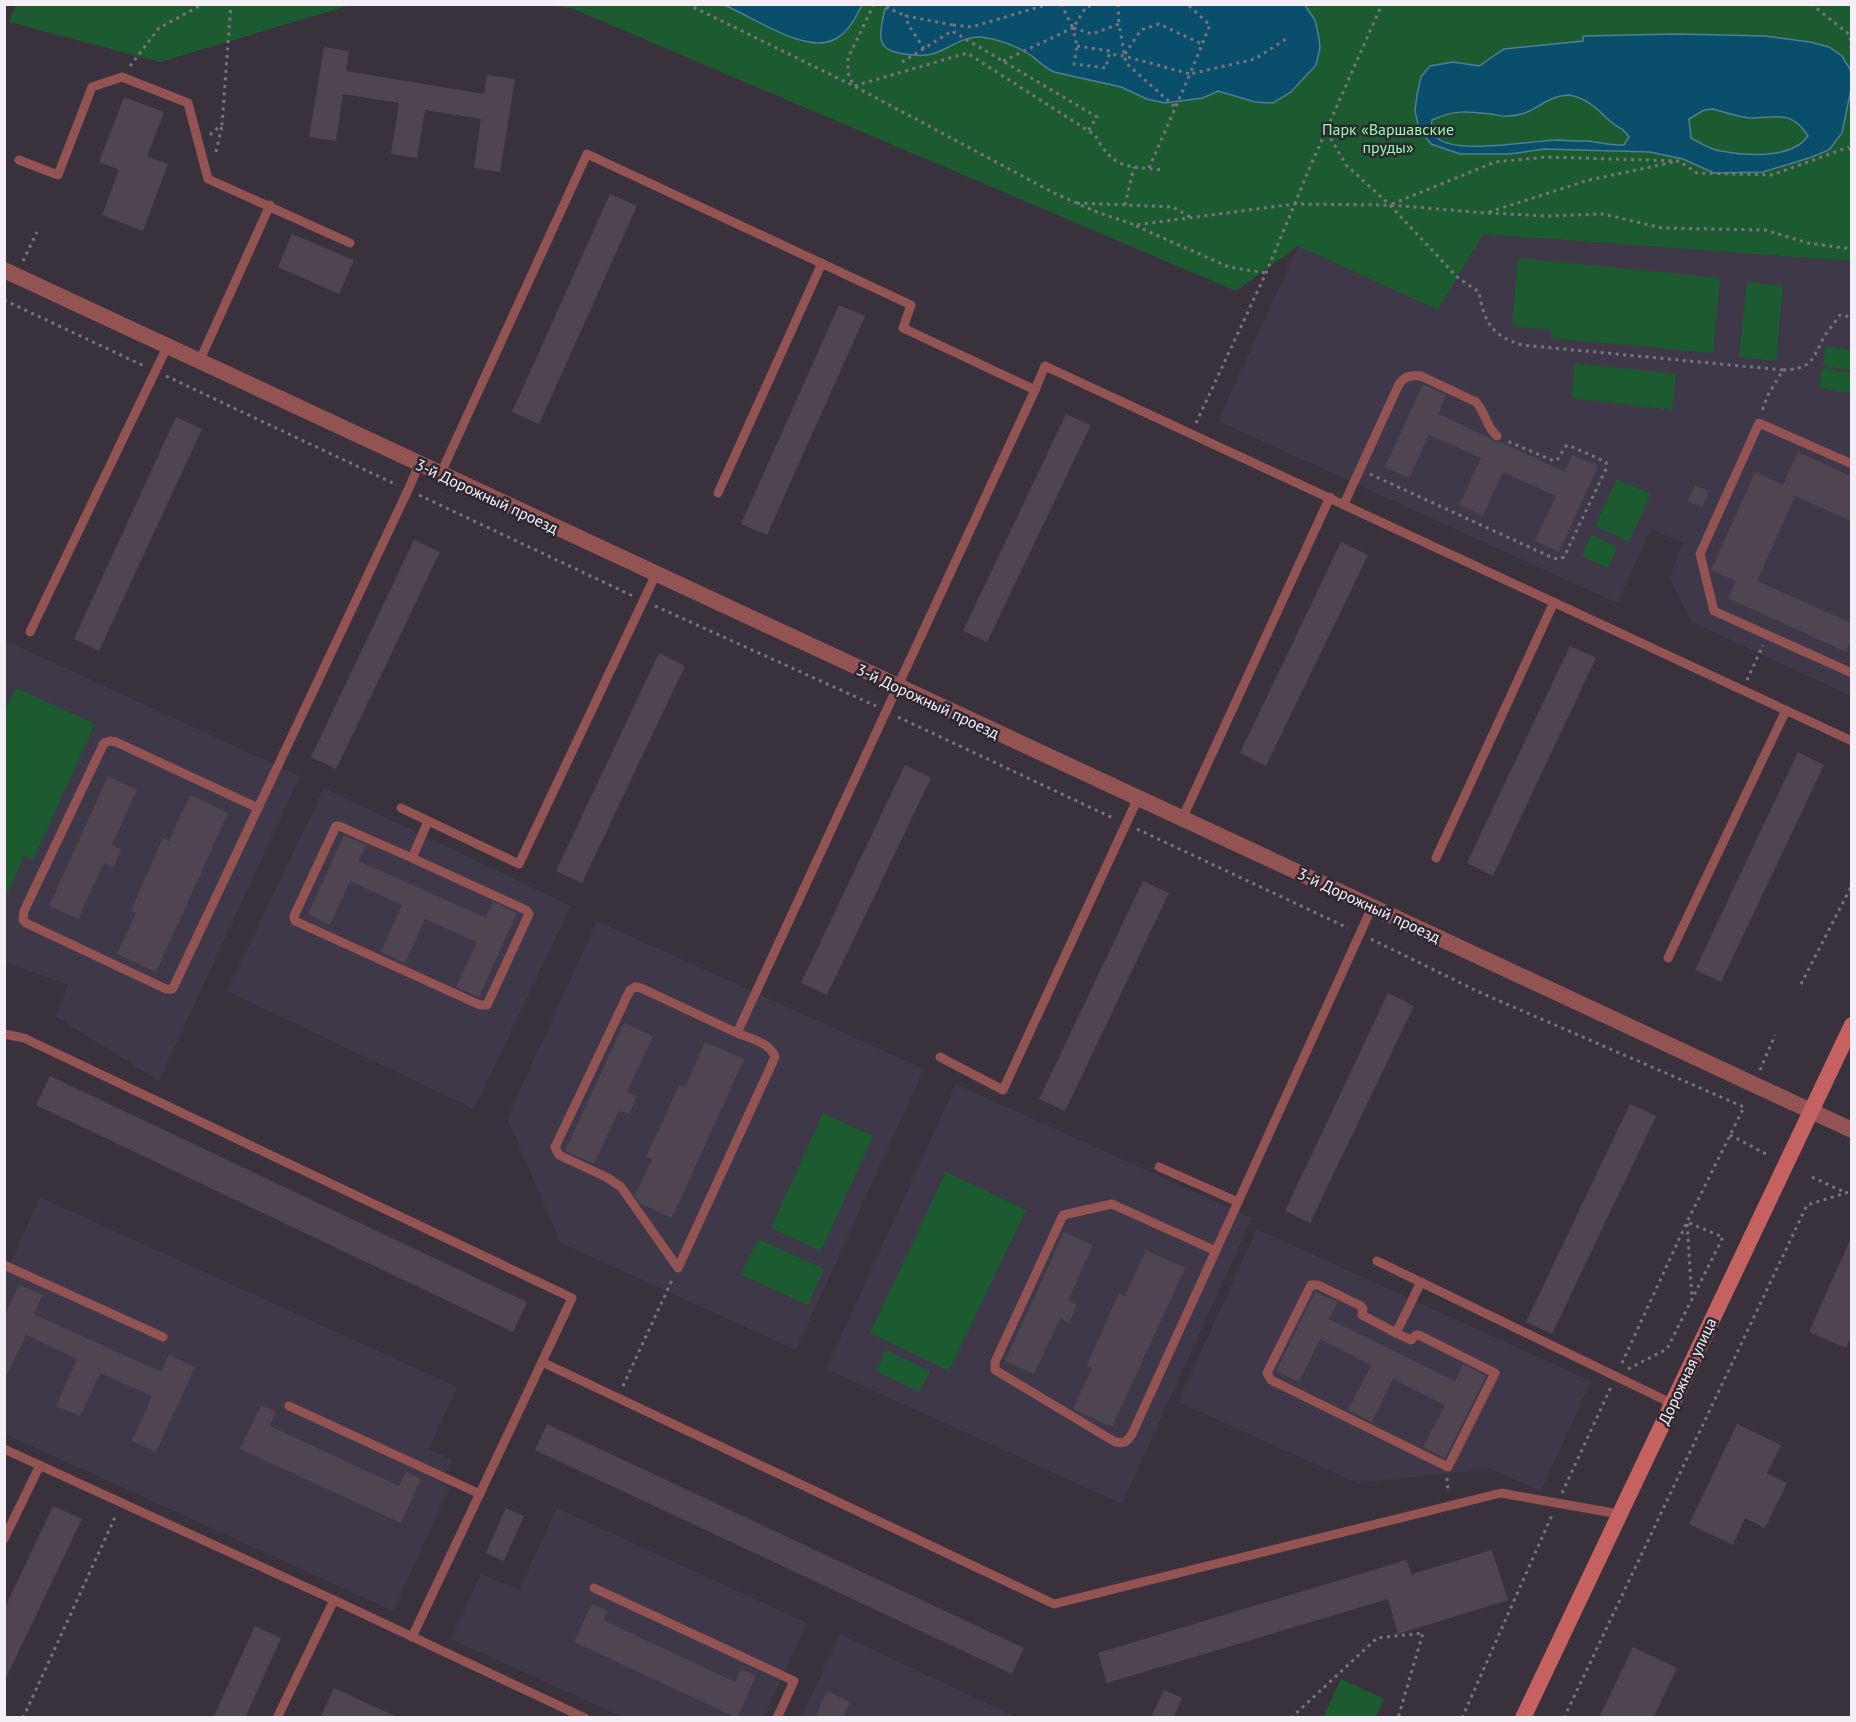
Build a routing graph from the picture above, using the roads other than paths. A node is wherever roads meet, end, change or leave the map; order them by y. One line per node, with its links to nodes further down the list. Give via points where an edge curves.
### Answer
1 (19, 160): 2 (lane, via 58,175 92,87 122,77 188,103 208,179)
2 (270, 205): 3 (lane); 7 (lane)
3 (350, 243)
4 (822, 263): 8 (lane, via 911,304 903,328); 12 (lane, via 587,154); 13 (lane)
5 (4, 270): 6 (street, 3-й Дорожный проезд)
6 (167, 347): 7 (street, 3-й Дорожный проезд); 18 (lane)
7 (199, 362): 11 (street, 3-й Дорожный проезд)
8 (1035, 390): 14 (lane, via 1045,366); 20 (lane)
9 (1497, 436): 15 (lane, via 1476,402 1421,376 1404,378)
10 (1851, 464): 19 (lane, via 1759,423 1700,554 1714,611)
11 (419, 465): 12 (street, 3-й Дорожный проезд); 24 (lane)
12 (440, 475): 16 (street, 3-й Дорожный проезд)
13 (718, 493)
14 (1330, 497): 15 (lane); 26 (lane)
15 (1344, 504): 17 (lane)
16 (656, 574): 20 (street, 3-й Дорожный проезд); 27 (lane, via 519,864)
17 (1554, 602): 21 (lane); 29 (lane)
18 (30, 632)
19 (1851, 673)
20 (899, 687): 23 (street, 3-й Дорожный проезд); 33 (lane)
21 (1786, 710): 22 (lane); 31 (lane)
22 (1851, 741)
23 (1138, 798): 26 (street, 3-й Дорожный проезд); 35 (lane, via 1003,1090)
24 (258, 808): 24 (lane, via 116,742 104,743 23,920 172,989)
25 (400, 808): 27 (lane)
26 (1182, 819): 30 (street, 3-й Дорожный проезд)
27 (429, 821): 28 (lane)
28 (412, 858): 28 (lane, via 528,912 487,1005 295,921 336,826)
29 (1436, 858)
30 (1372, 907): 36 (street, 3-й Дорожный проезд); 39 (lane)
31 (1668, 958)
32 (1851, 1025): 36 (main road, Дорожная улица)
33 (737, 1033): 33 (lane, via 769,1047 776,1057 678,1268 621,1187 559,1155 555,1148 630,990 642,988)
34 (4, 1034): 46 (lane, via 24,1038 572,1298)
35 (940, 1058)
36 (1810, 1111): 37 (street, 3-й Дорожный проезд); 47 (main road, Дорожная улица)
37 (1851, 1130)
38 (1159, 1167): 39 (lane)
39 (1238, 1202): 40 (lane)
40 (1216, 1251): 40 (lane, via 1125,1442 1115,1442 995,1370 995,1362 1059,1220 1066,1213 1112,1204)
41 (1377, 1261): 43 (lane)
42 (4, 1265): 45 (lane)
43 (1421, 1282): 44 (lane); 47 (lane)
44 (1396, 1333): 44 (lane, via 1362,1316 1361,1306 1311,1285 1268,1368 1268,1377 1448,1467 1495,1373 1419,1335 1411,1340)
45 (163, 1337)
46 (542, 1362): 51 (lane); 52 (lane, via 1054,1604 1501,1493)
47 (1671, 1402): 52 (main road, Дорожная улица)
48 (289, 1406): 51 (lane)
49 (4, 1449): 50 (lane)
50 (40, 1465): 53 (lane); 55 (lane)
51 (480, 1494): 56 (lane)
52 (1619, 1515): 60 (main road, Дорожная улица)
53 (4, 1539)
54 (594, 1588): 59 (lane, via 794,1681)
55 (334, 1600): 56 (lane); 57 (lane)
56 (412, 1637): 58 (lane)
57 (277, 1718)
58 (585, 1718)
59 (777, 1718)
60 (1523, 1718)

